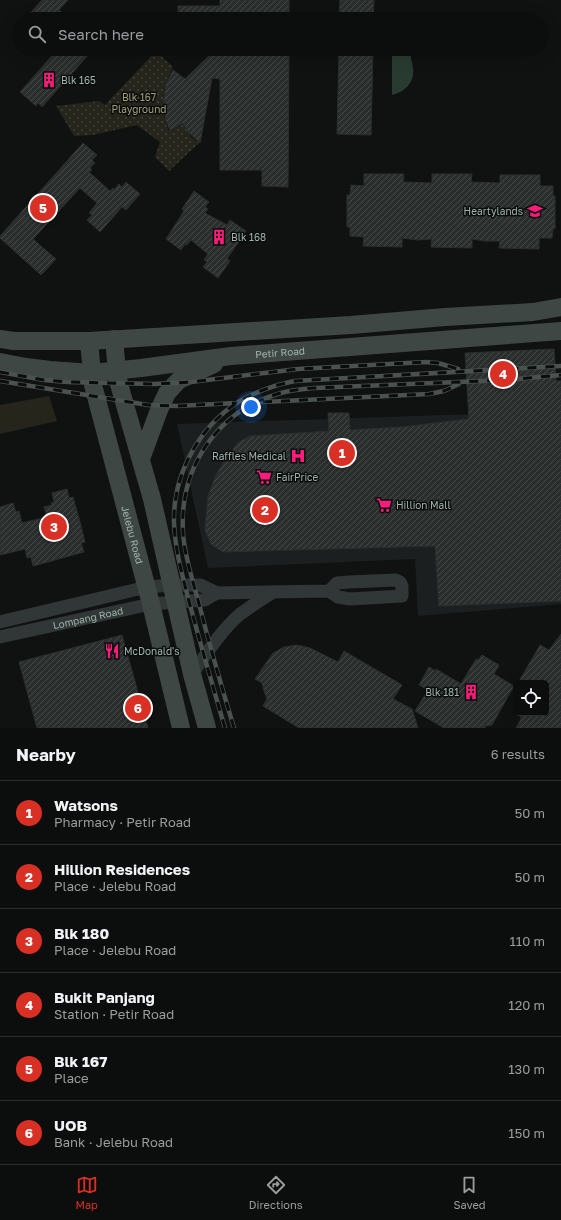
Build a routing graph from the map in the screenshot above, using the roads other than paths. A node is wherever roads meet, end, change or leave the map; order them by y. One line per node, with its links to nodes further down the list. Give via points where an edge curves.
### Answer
1 (561, 307): 2 (main road)
2 (533, 312): 3 (main road); 4 (main road, via 548,318)
3 (226, 332): 6 (main road); 8 (main road, via 225,339)
4 (556, 332): 8 (main road, Petir Road)
5 (0, 339): 7 (main road)
6 (114, 339): 7 (main road); 10 (main road)
7 (90, 340): 11 (main road, Jelebu Road)
8 (234, 356): 10 (main road, Petir Road); 12 (main road, via 179,380 166,394)
9 (0, 362): 11 (main road, Petir Road)
10 (117, 371): 11 (main road, Petir Road); 12 (main road)
11 (92, 373): 16 (main road, Jelebu Road, via 93,385)
12 (141, 459): 15 (main road)
13 (329, 590): 13 (street, via 337,583 396,580 402,586 402,596 350,599 338,597); 14 (street)
14 (273, 592): 15 (street, Lompang Road, via 217,593 200,585); 19 (street, via 240,615 217,638)
15 (174, 593): 16 (street, Lompang Road); 19 (main road)
16 (149, 595): 17 (street, Lompang Road); 18 (street, Lompang Road); 20 (main road, Jelebu Road)
17 (0, 622)
18 (0, 637)
19 (192, 674): 21 (main road)
20 (182, 728)
21 (207, 728)

